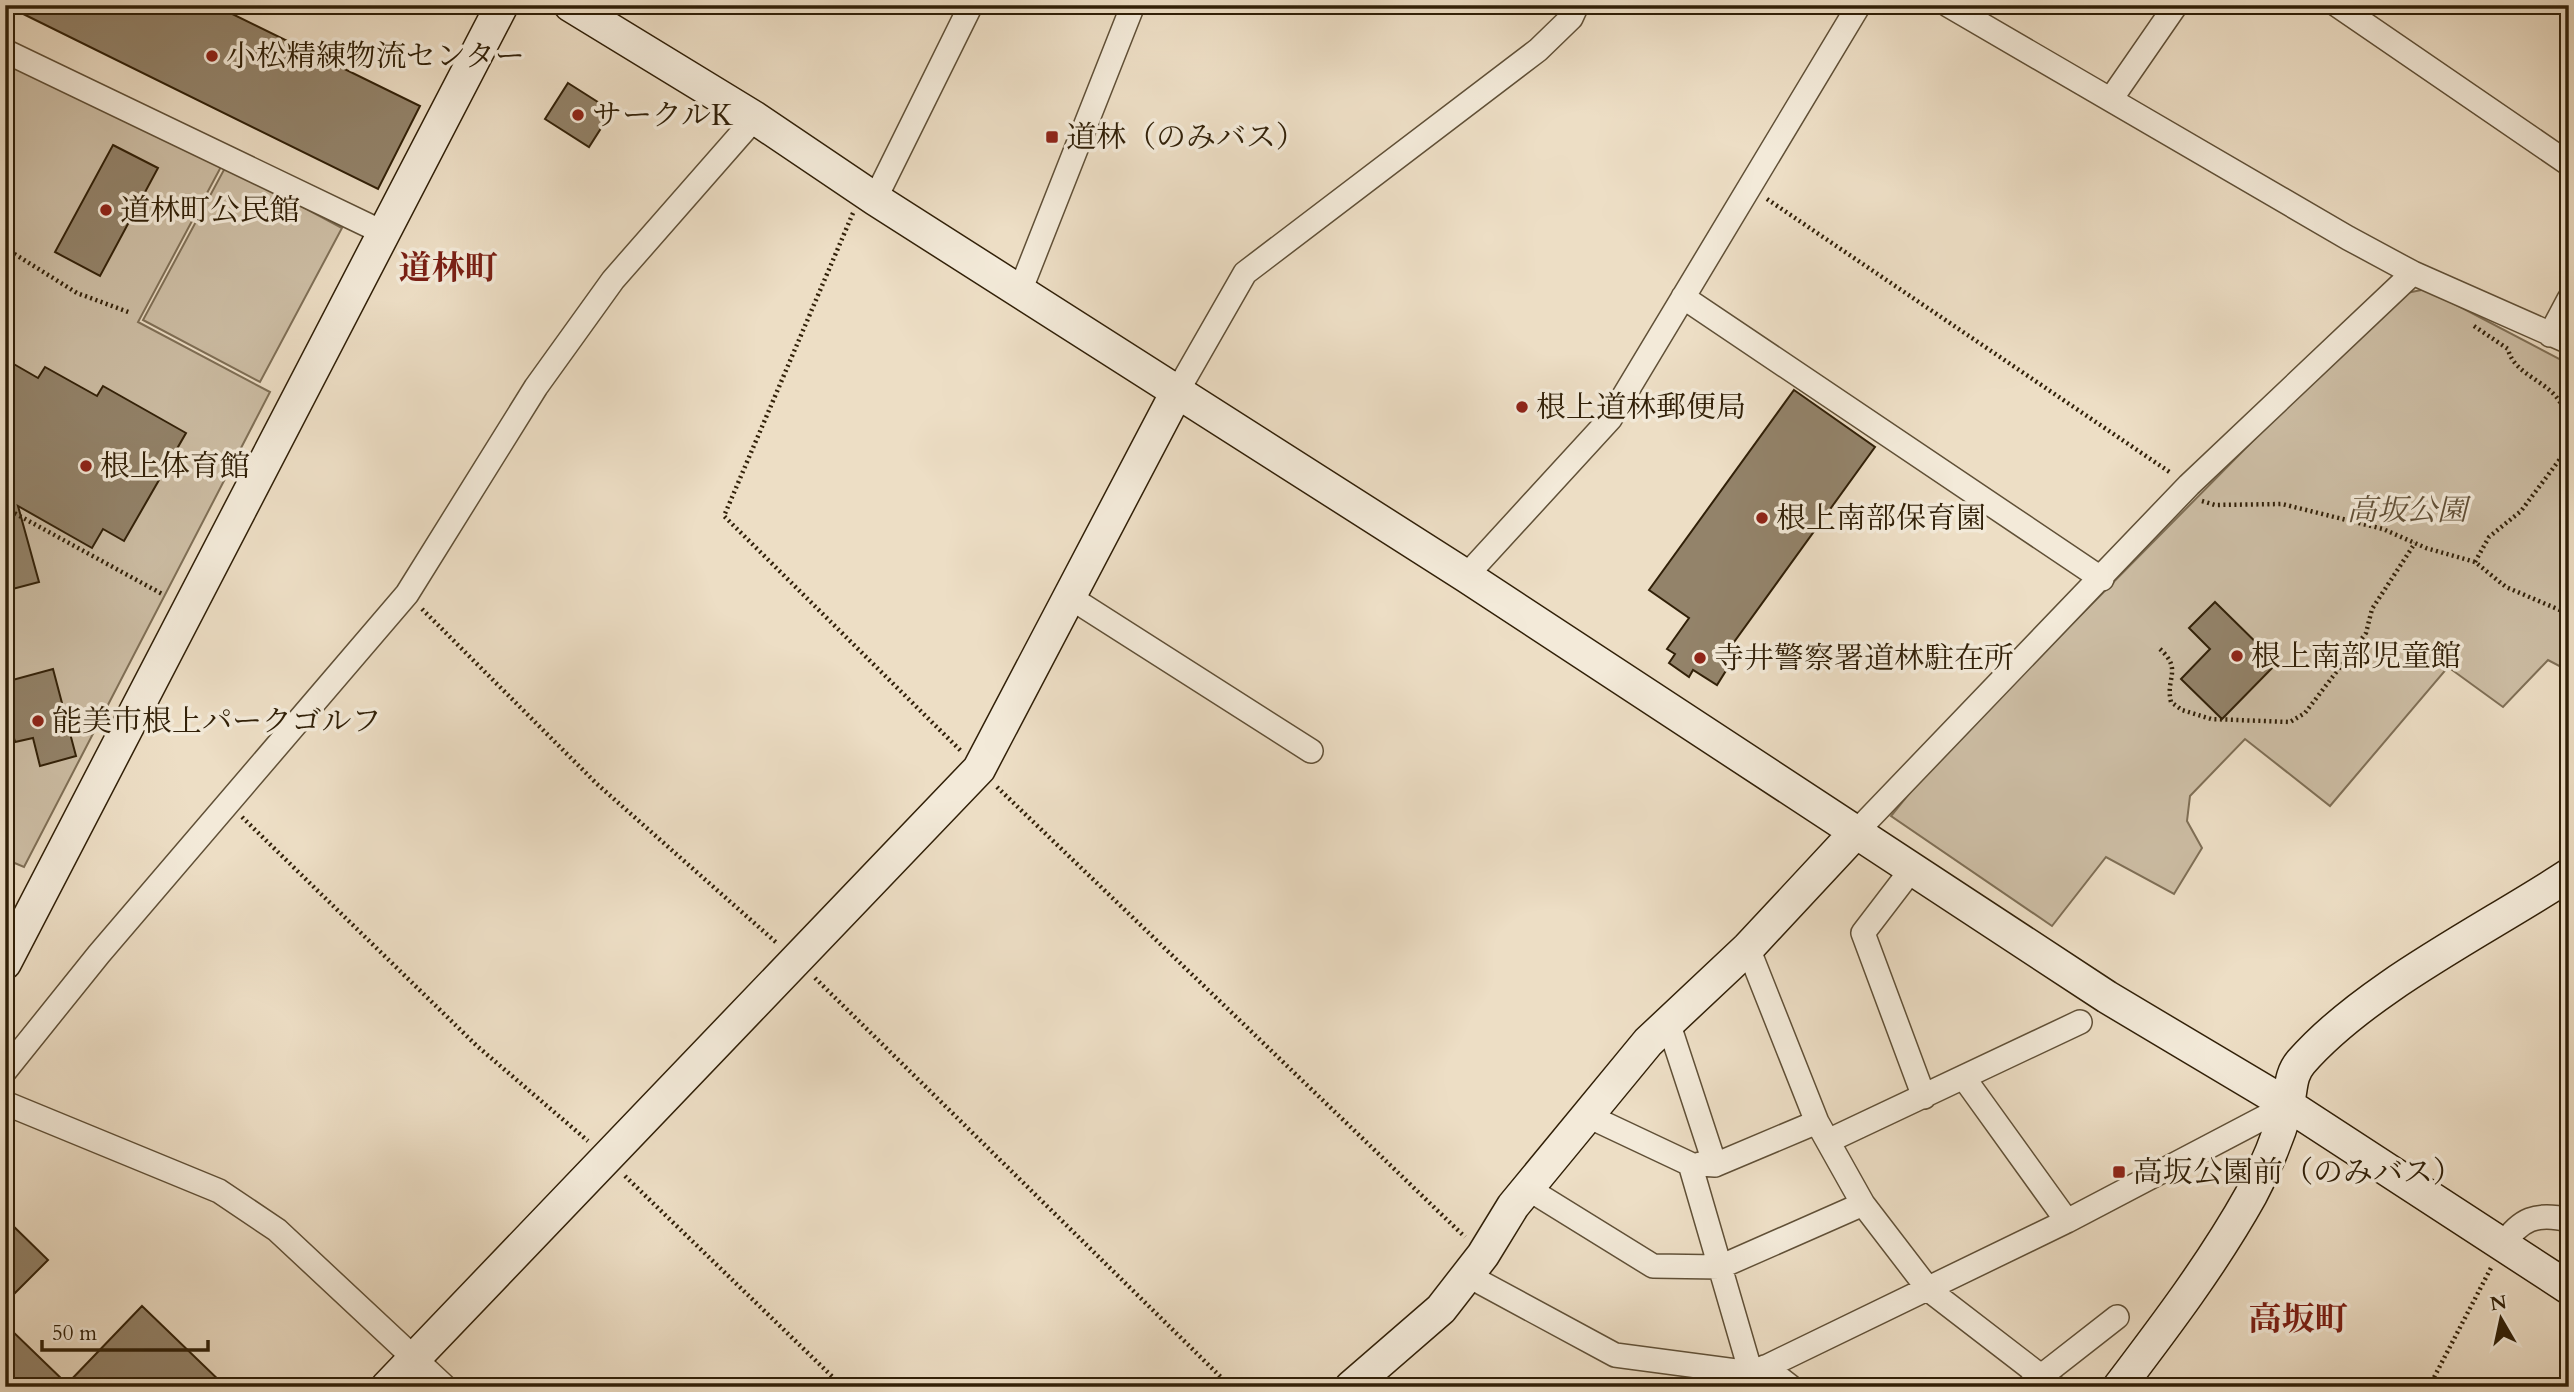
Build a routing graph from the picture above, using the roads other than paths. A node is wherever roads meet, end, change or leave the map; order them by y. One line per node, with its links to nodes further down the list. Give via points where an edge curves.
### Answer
1 (502, 5): 15 (street)
2 (570, 5): 12 (street)
3 (971, 5): 14 (street)
4 (1133, 5): 17 (street)
5 (1577, 5): 21 (street, via 1571,18 1538,50 1245,274)
6 (1859, 5): 18 (street)
7 (1948, 5): 11 (street)
8 (2176, 5): 11 (street)
9 (2337, 5): 13 (street)
10 (5, 51): 15 (street)
11 (2111, 99): 16 (street)
12 (755, 118): 14 (street); 33 (street, via 613,280 536,387 407,594 99,954)
13 (2569, 164)
14 (869, 195): 17 (street)
15 (384, 233): 30 (street)
16 (2413, 273): 20 (street); 23 (street)
17 (1020, 292): 21 (street)
18 (1684, 297): 22 (street, via 1610,419); 23 (street)
19 (2569, 299): 20 (street)
20 (2559, 339)
21 (1178, 390): 22 (street); 24 (street)
22 (1466, 576): 26 (street)
23 (2102, 579): 26 (street)
24 (1068, 596): 25 (street); 52 (street, via 979,769)
25 (1311, 751)
26 (1857, 831): 27 (street); 29 (street)
27 (1912, 869): 35 (street, via 1863,933); 37 (street, via 2107,997)
28 (2564, 884): 37 (street, via 2393,985 2336,1030 2299,1064 2290,1083)
29 (1748, 948): 31 (street); 39 (street)
30 (5, 963)
31 (1668, 1022): 38 (street); 41 (street)
32 (2080, 1022): 34 (street)
33 (5, 1071)
34 (1964, 1078): 35 (street); 45 (street)
35 (1924, 1097): 39 (street)
36 (5, 1103): 52 (street, via 219,1191 277,1230)
37 (2288, 1105): 45 (street); 46 (street); 60 (street, via 2252,1193 2183,1302)
38 (1586, 1115): 40 (street); 42 (street)
39 (1823, 1132): 41 (street); 43 (street)
40 (1689, 1164): 41 (street); 48 (street)
41 (1715, 1165)
42 (1527, 1188): 47 (street); 48 (street, via 1653,1266)
43 (1863, 1204): 48 (street); 50 (street)
44 (2569, 1220): 46 (street, via 2547,1215 2516,1226)
45 (2067, 1221): 50 (street)
46 (2502, 1247): 49 (street)
47 (1475, 1265): 53 (street, via 1615,1355); 57 (street, via 1441,1309)
48 (1720, 1267): 53 (street)
49 (2569, 1288)
50 (1929, 1290): 53 (street); 54 (street)
51 (2117, 1317): 54 (street)
52 (414, 1357): 55 (street); 56 (street)
53 (1758, 1370): 58 (street); 59 (street)
54 (2041, 1384)
55 (387, 1387)
56 (445, 1387)
57 (1351, 1387)
58 (1724, 1387)
59 (1791, 1387)
60 (2119, 1387)

